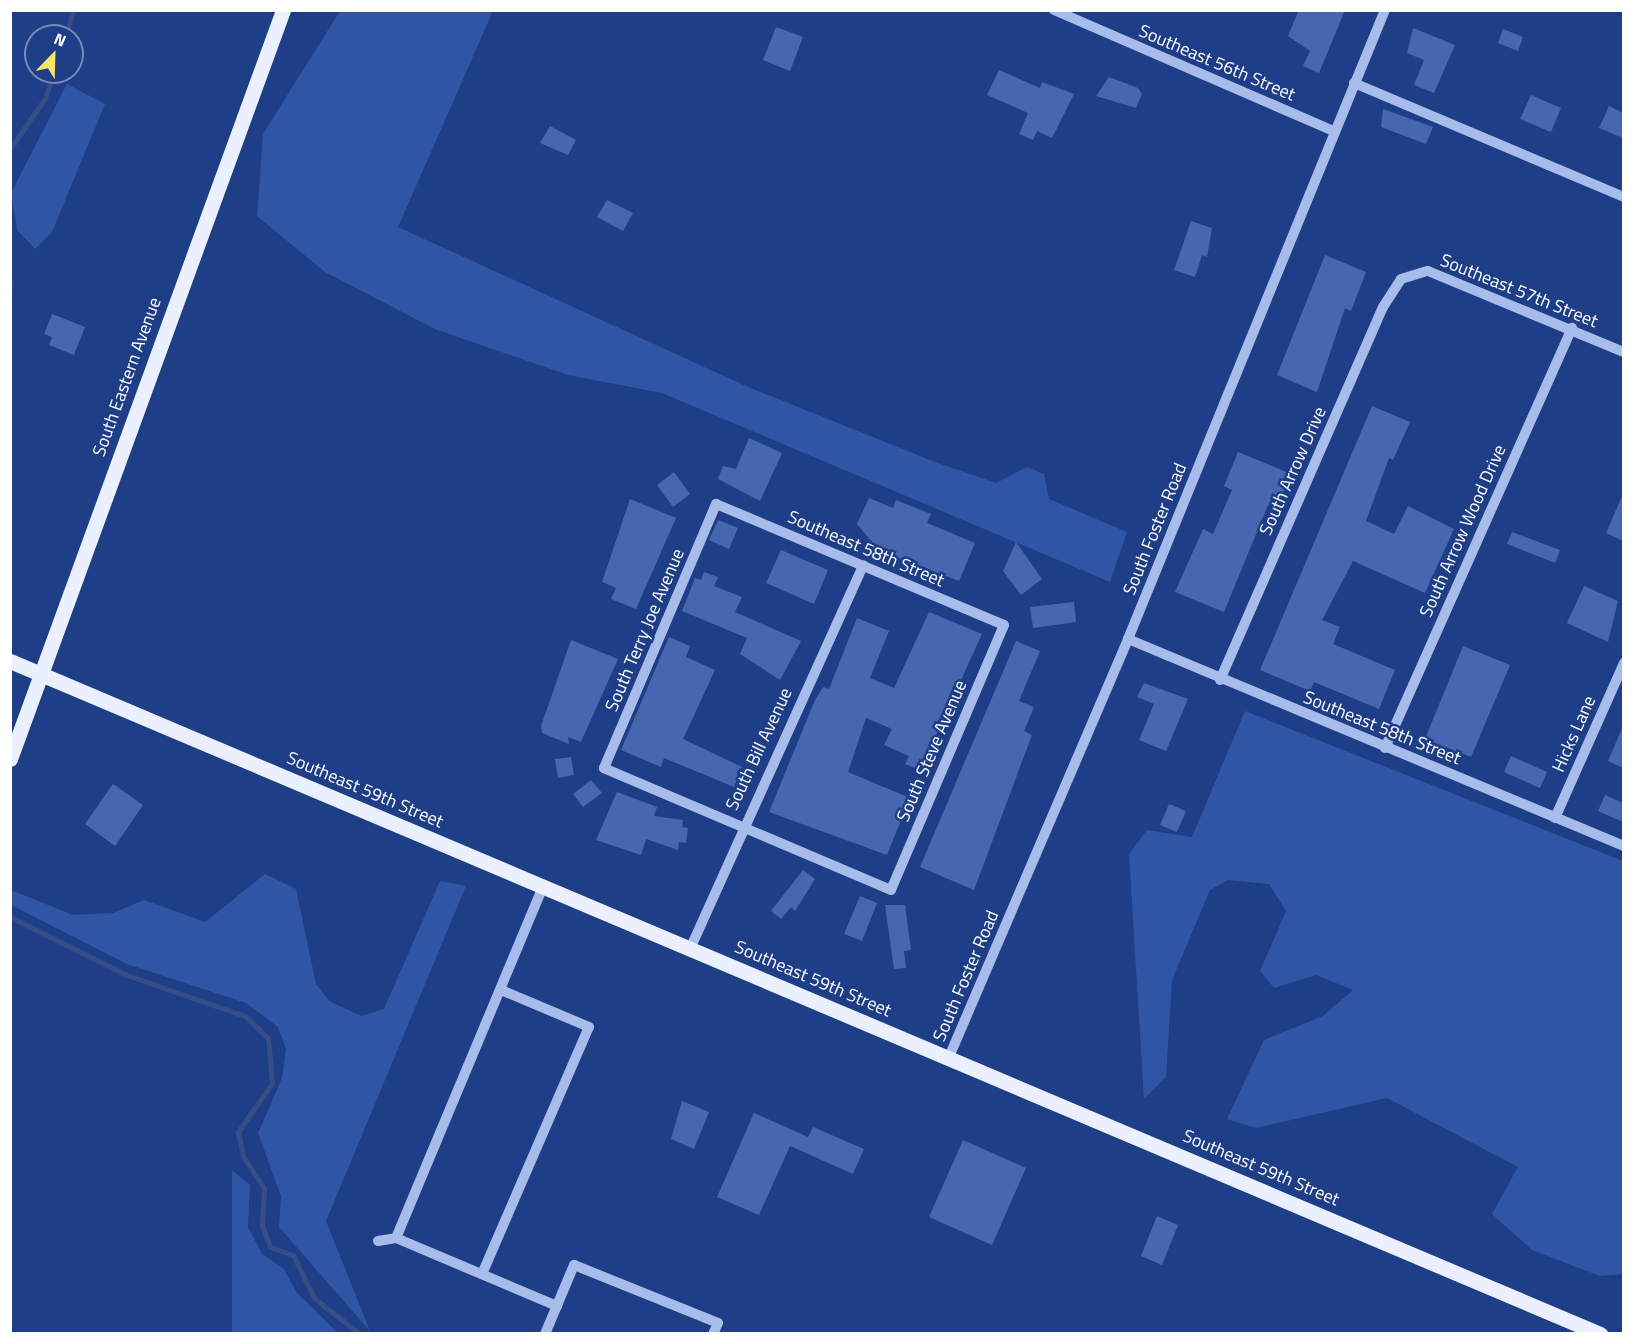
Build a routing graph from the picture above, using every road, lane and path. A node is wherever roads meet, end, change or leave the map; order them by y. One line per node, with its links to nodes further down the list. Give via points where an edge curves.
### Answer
1 (284, 10): 16 (main road, South Eastern Avenue)
2 (1054, 10): 5 (street, Southeast 56th Street)
3 (1385, 10): 4 (street, South Foster Road)
4 (1354, 83): 5 (street, South Foster Road); 6 (street)
5 (1334, 131): 13 (street, South Foster Road)
6 (1623, 197)
7 (1401, 279): 8 (street, Southeast 57th Street, via 1428,271); 17 (street, South Arrow Drive, via 1383,307)
8 (1572, 328): 9 (street, Southeast 57th Street); 18 (street, South Arrow Wood Drive)
9 (1623, 351)
10 (716, 504): 11 (street, Southeast 58th Street); 21 (street, South Terry Joe Avenue, via 604,768)
11 (863, 565): 12 (street, Southeast 58th Street); 21 (street, South Bill Avenue)
12 (1004, 625): 21 (street, South Steve Avenue, via 891,890)
13 (1128, 639): 17 (street, Southeast 58th Street); 26 (street, South Foster Road)
14 (10, 661): 16 (main road, Southeast 59th Street)
15 (1623, 663): 20 (street, Hicks Lane)
16 (40, 673): 19 (main road, South Eastern Avenue); 23 (main road, Southeast 59th Street)
17 (1220, 680): 18 (street, Southeast 58th Street)
18 (1385, 748): 20 (street, Southeast 58th Street)
19 (10, 759)
20 (1556, 818): 22 (street, Southeast 58th Street)
21 (741, 827): 24 (street, South Bill Avenue)
22 (1623, 846)
23 (543, 886): 24 (main road, Southeast 59th Street); 25 (street)
24 (690, 949): 26 (main road, Southeast 59th Street)
25 (501, 990): 27 (street); 29 (street, via 589,1027)
26 (949, 1057): 33 (main road, Southeast 59th Street)
27 (396, 1238): 28 (street); 29 (street)
28 (378, 1241)
29 (482, 1274): 30 (street)
30 (557, 1306): 31 (street); 32 (street, via 574,1265 718,1323)
31 (545, 1334)
32 (713, 1334)
33 (1600, 1334)

